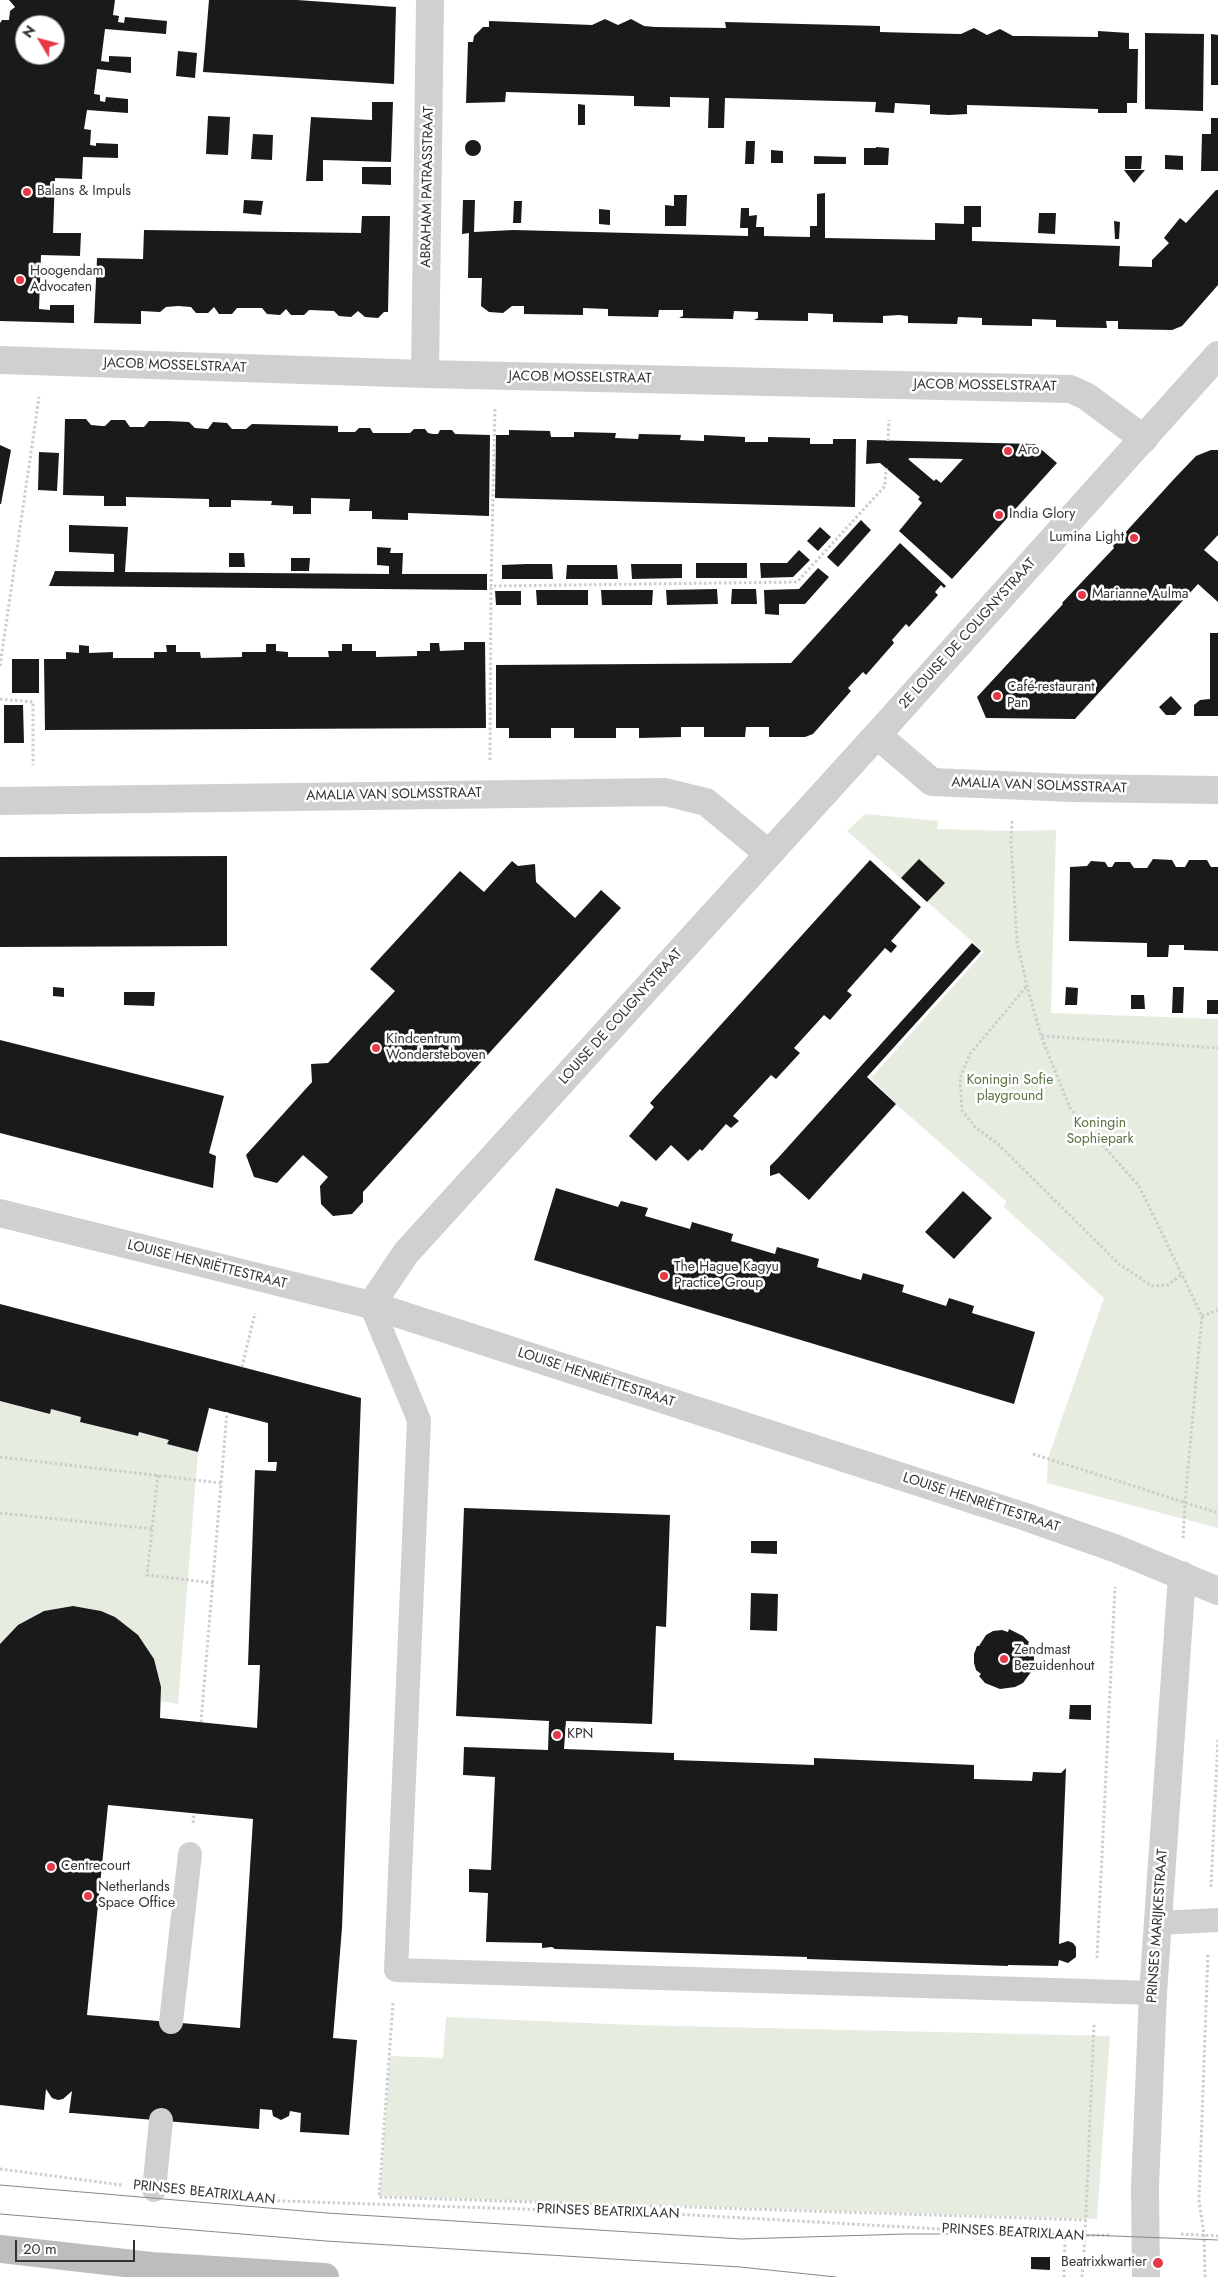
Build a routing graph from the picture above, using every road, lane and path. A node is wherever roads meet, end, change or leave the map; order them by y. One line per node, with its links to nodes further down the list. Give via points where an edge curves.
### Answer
1 (430, 0): 5 (street, ABRAHAM PATRASSTRAAT)
2 (0, 360): 4 (street, JACOB MOSSELSTRAAT)
3 (1216, 360): 7 (street, 2E LOUISE DE COLIGNYSTRAAT)
4 (44, 361): 5 (street, JACOB MOSSELSTRAAT); 10 (path)
5 (425, 374): 6 (street, JACOB MOSSELSTRAAT)
6 (495, 376): 7 (street, JACOB MOSSELSTRAAT, via 1070,388); 9 (path)
7 (1144, 439): 12 (street, 2E LOUISE DE COLIGNYSTRAAT)
8 (886, 468): 9 (path, via 886,486 797,582)
9 (491, 586): 14 (path)
10 (0, 666)
11 (0, 699): 13 (path, via 33,702)
12 (877, 735): 15 (street, AMALIA VAN SOLMSSTRAAT, via 932,782); 18 (street, LOUISE DE COLIGNYSTRAAT)
13 (33, 770)
14 (490, 770)
15 (1014, 785): 16 (street, AMALIA VAN SOLMSSTRAAT); 19 (path, via 1011,840 1017,942)
16 (1218, 790)
17 (0, 801): 18 (street, AMALIA VAN SOLMSSTRAAT, via 665,792 706,802)
18 (769, 854): 25 (street, LOUISE DE COLIGNYSTRAAT, via 406,1253)
19 (1026, 986): 20 (path); 23 (path, via 970,1054 960,1078 962,1110 975,1127 999,1145 1119,1264 1152,1286 1168,1285)
20 (1041, 1036): 21 (path); 23 (path, via 1070,1108 1139,1186)
21 (1218, 1048)
22 (0, 1213): 24 (street, LOUISE HENRIËTTESTRAAT)
23 (1182, 1274): 27 (path)
24 (264, 1279): 25 (street, LOUISE HENRIËTTESTRAAT); 28 (path)
25 (371, 1305): 38 (street, LOUISE HENRIËTTESTRAAT); 47 (lane, via 419,1420)
26 (1218, 1310): 27 (path)
27 (1202, 1316): 34 (path)
28 (242, 1367)
29 (227, 1412): 33 (path)
30 (1033, 1454): 34 (path)
31 (0, 1456): 32 (path)
32 (158, 1475): 33 (path); 37 (path)
33 (221, 1483): 40 (path)
34 (1185, 1501): 36 (path); 39 (path)
35 (0, 1513): 37 (path)
36 (1218, 1513)
37 (153, 1529): 40 (path, via 146,1575)
38 (1117, 1549): 39 (street, LOUISE HENRIËTTESTRAAT); 48 (path)
39 (1182, 1575): 41 (street, LOUISE HENRIËTTESTRAAT); 46 (street, PRINSES MARIJKESTRAAT)
40 (213, 1583): 42 (path)
41 (1218, 1591)
42 (201, 1722)
43 (1218, 1738): 45 (path)
44 (190, 1854): 50 (lane)
45 (1214, 1920): 46 (lane); 56 (path, via 1199,2200)
46 (1159, 1923): 49 (street, PRINSES MARIJKESTRAAT)
47 (396, 1970): 48 (lane); 54 (path, via 379,2197)
48 (1095, 1990): 49 (lane); 54 (path)
49 (1153, 1993): 55 (street, PRINSES MARIJKESTRAAT)
50 (172, 2022)
51 (162, 2120): 53 (lane)
52 (0, 2168): 53 (path, PRINSES BEATRIXLAAN)
53 (154, 2190): 57 (path, PRINSES BEATRIXLAAN, via 282,2201 673,2214)
54 (1086, 2220): 59 (path)
55 (1146, 2233): 56 (path, PRINSES BEATRIXLAAN); 59 (path, PRINSES BEATRIXLAAN); 64 (street, PRINSES MARIJKESTRAAT)
56 (1204, 2235): 58 (path, PRINSES BEATRIXLAAN); 65 (path)
57 (1065, 2236): 59 (path, PRINSES BEATRIXLAAN); 62 (path)
58 (1218, 2236)
59 (1085, 2237): 63 (path)
60 (0, 2250): 61 (street, via 151,2266)
61 (326, 2277)
62 (1064, 2277)
63 (1082, 2277)
64 (1146, 2277)
65 (1205, 2277)

